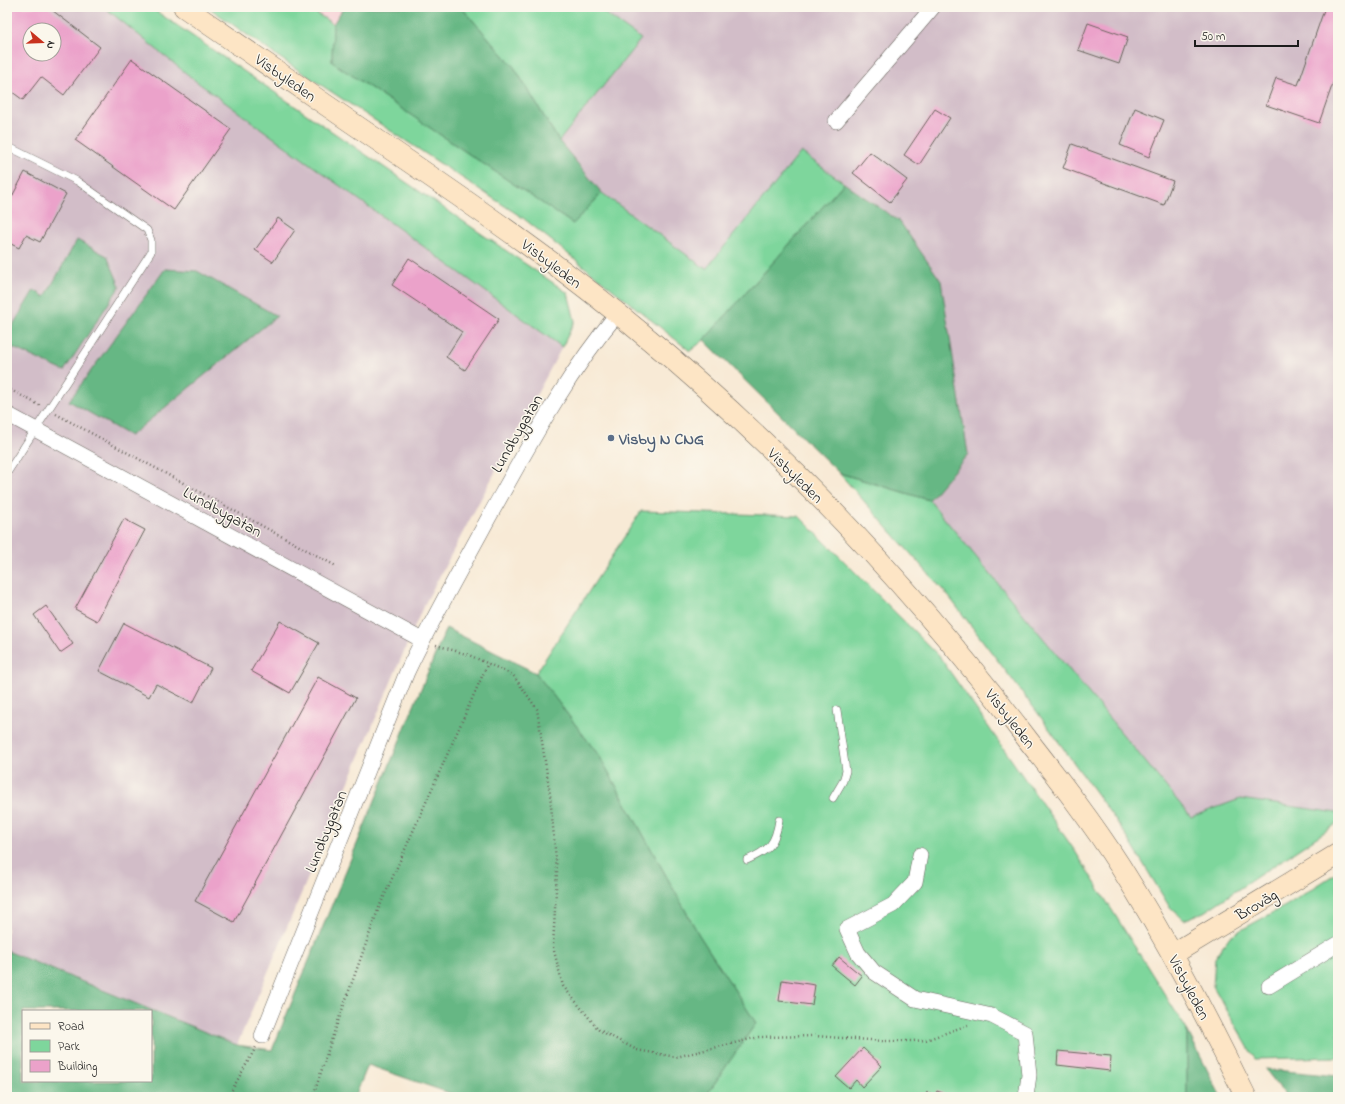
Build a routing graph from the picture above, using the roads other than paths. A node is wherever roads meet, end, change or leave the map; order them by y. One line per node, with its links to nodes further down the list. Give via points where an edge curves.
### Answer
1 (184, 7): 5 (main road, Visbyleden, via 455,193)
2 (933, 7): 3 (street)
3 (836, 121)
4 (7, 146): 7 (lane, via 77,181 147,230 151,240 150,252)
5 (618, 313): 9 (street, Lundbygatan, via 562,389); 17 (main road, Visbyleden, via 687,372 795,472 879,559 929,616 1064,787 1118,863)
6 (7, 414): 7 (street, Lundbygatan)
7 (35, 429): 8 (lane); 9 (street, Lundbygatan)
8 (7, 473)
9 (422, 640): 19 (street, Lundbygatan)
10 (837, 710): 11 (lane, via 846,771)
11 (833, 798)
12 (779, 820): 15 (lane, via 772,844 765,852)
13 (1338, 854): 17 (main road, Broväg)
14 (920, 855): 20 (street, via 915,882 893,904 848,929 858,953 874,972 915,999 992,1016 1025,1033 1029,1075)
15 (747, 860)
16 (1338, 944): 18 (street)
17 (1173, 954): 21 (main road, Visbyleden)
18 (1269, 986)
19 (262, 1036)
20 (1026, 1097)
21 (1246, 1097)

